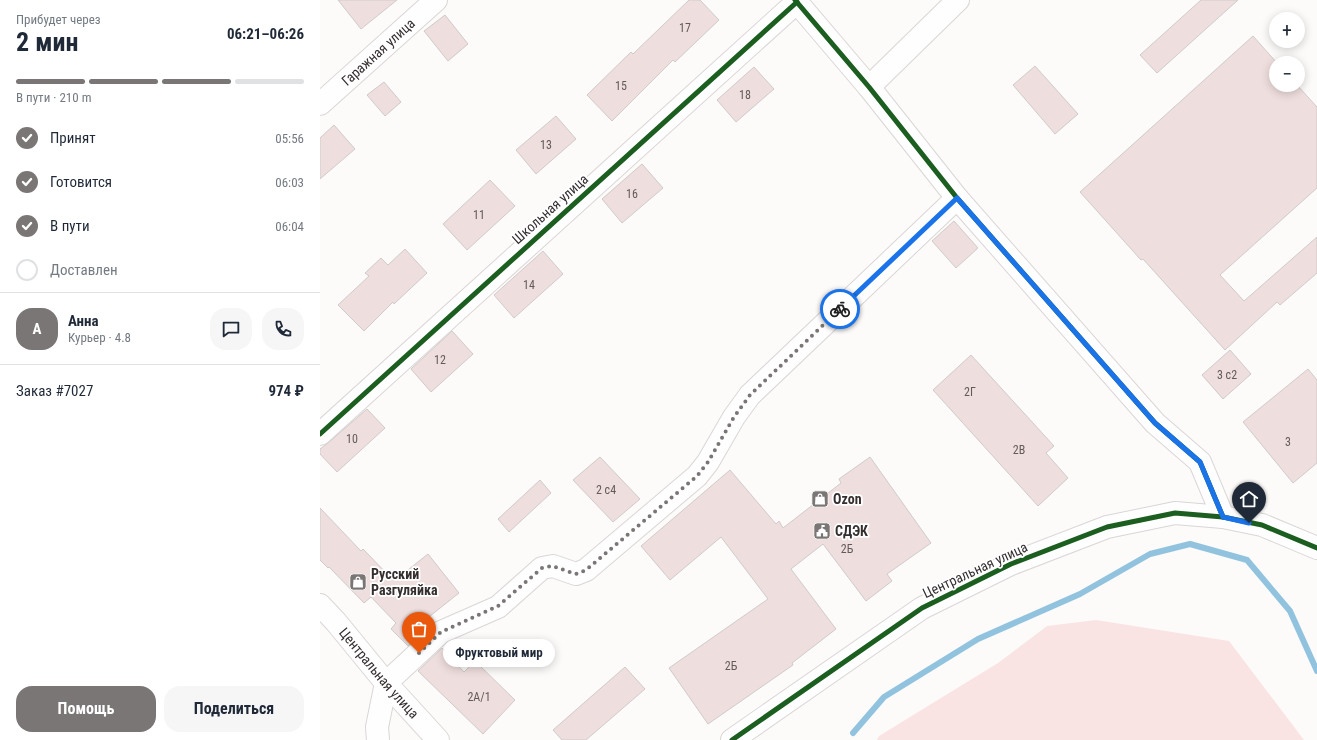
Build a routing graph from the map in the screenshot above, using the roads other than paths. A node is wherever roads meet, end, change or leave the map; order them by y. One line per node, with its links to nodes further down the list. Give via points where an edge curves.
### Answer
1 (436, 0): 5 (street, Гаражная улица)
2 (958, 0): 4 (street)
3 (796, 1): 4 (street); 7 (street, Школьная улица)
4 (870, 87): 6 (street)
5 (320, 104)
6 (957, 198): 8 (street, via 1155,423 1200,462); 11 (street, via 750,395 697,476 586,570 576,574 552,566 542,568 498,606 441,632)
7 (320, 434)
8 (1223, 517): 9 (street, Центральная улица, via 1262,525); 14 (street, Центральная улица, via 1175,513 1107,527 1011,564 922,608)
9 (1317, 548)
10 (320, 605): 11 (street, Центральная улица)
11 (386, 683): 12 (street, via 377,727); 13 (street, Центральная улица)
12 (378, 740)
13 (438, 740)
14 (732, 740)

